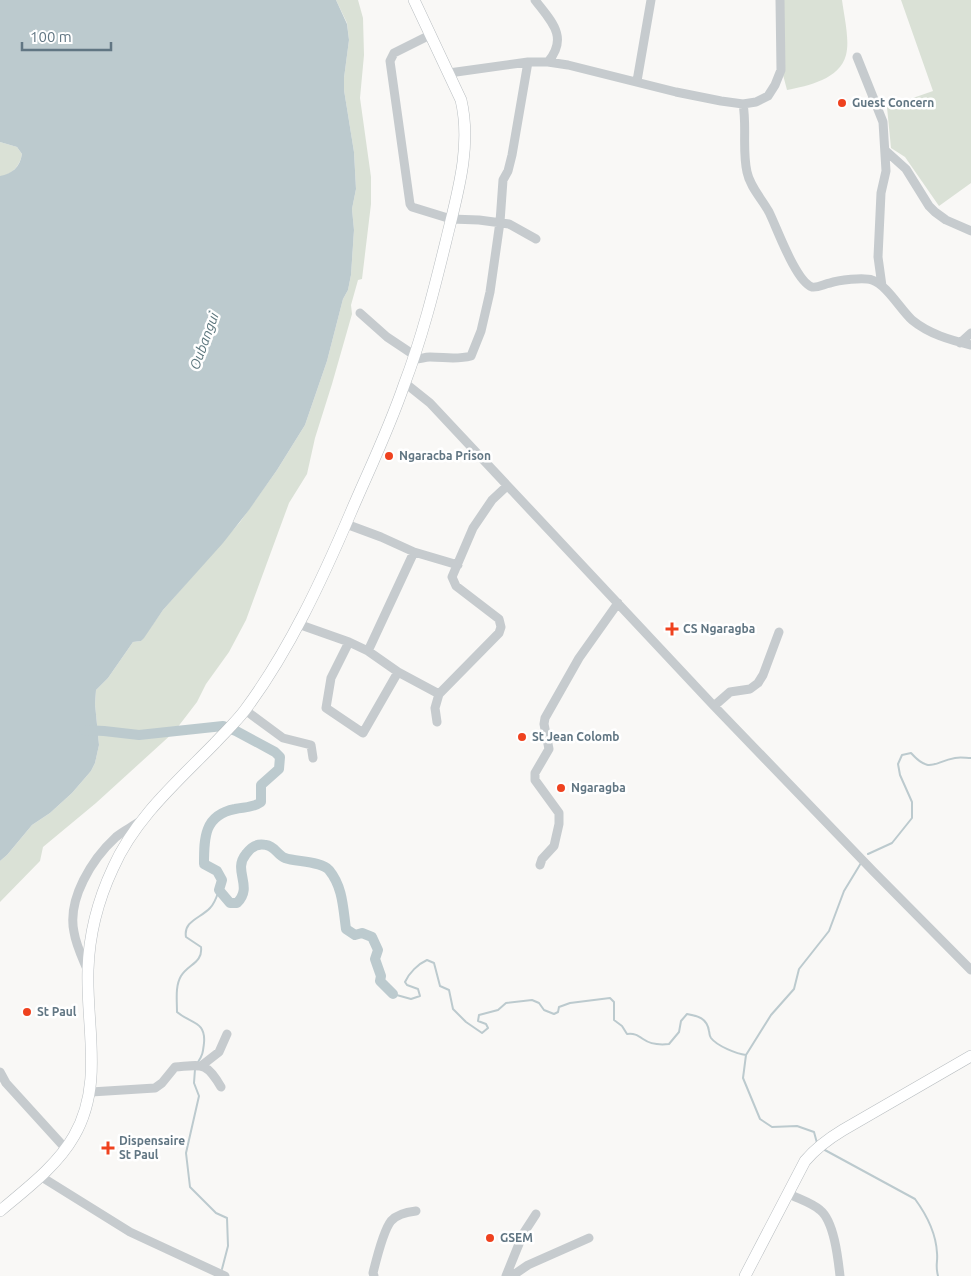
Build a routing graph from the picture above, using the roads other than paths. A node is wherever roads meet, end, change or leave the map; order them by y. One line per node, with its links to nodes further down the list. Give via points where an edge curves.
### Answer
1 (414, 0): 5 (main road)
2 (535, 0): 8 (street, via 556,27 558,44)
3 (651, 0): 10 (street)
4 (780, 0): 11 (street, via 781,70 768,96)
5 (430, 35): 9 (main road); 13 (street, via 394,53 390,61 391,76 408,201 412,207)
6 (857, 57): 12 (street, via 883,122)
7 (528, 62): 8 (street); 9 (street); 14 (street, via 512,154 503,180)
8 (548, 62): 10 (street)
9 (449, 73): 13 (main road, via 461,100 465,129 465,148)
10 (637, 81): 11 (street)
11 (742, 104): 17 (street, via 747,172 751,184 770,213 797,272 806,284 819,287 832,282 871,280)
12 (886, 151): 15 (street, via 906,169 934,212); 17 (street, via 878,248)
13 (451, 219): 14 (street); 22 (main road)
14 (500, 222): 16 (street); 22 (street, via 490,292 471,356 454,360 428,357 420,360)
15 (971, 231)
16 (536, 239)
17 (882, 286): 20 (street, via 913,320 933,334)
18 (360, 313): 22 (street)
19 (971, 333): 20 (street)
20 (960, 343): 21 (street)
21 (971, 345)
22 (414, 357): 23 (main road)
23 (405, 383): 24 (street, via 430,403); 25 (main road)
24 (507, 486): 27 (street, via 492,500 473,528); 28 (street)
25 (346, 524): 26 (street); 29 (main road)
26 (414, 552): 27 (street); 32 (street)
27 (458, 565): 34 (street, via 452,577 456,586 499,619 501,626 499,633)
28 (618, 604): 35 (street); 40 (street, via 579,658 545,718 549,749 535,773 535,780 559,813 559,824 554,846)
29 (298, 624): 31 (street); 36 (main road)
30 (779, 632): 35 (street, via 758,683 750,689 730,692)
31 (349, 642): 32 (street); 33 (street, via 331,678 326,708 364,733)
32 (368, 651): 33 (street)
33 (398, 672): 34 (street)
34 (439, 694): 37 (street, via 435,708)
35 (714, 706): 42 (street)
36 (244, 712): 38 (street, via 283,738 312,745); 39 (main road)
37 (437, 722)
38 (313, 758)
39 (143, 819): 41 (main road, via 114,865 102,895); 41 (street, via 111,843 90,868 77,894 73,931)
40 (540, 865)
41 (88, 970): 49 (main road)
42 (971, 970)
43 (226, 1034): 45 (street, via 218,1052)
44 (971, 1056): 52 (main road, via 826,1140 805,1162)
45 (197, 1065): 48 (street, via 213,1072); 49 (street, via 175,1067 155,1088)
46 (0, 1072): 47 (street)
47 (3, 1085): 50 (street)
48 (221, 1087)
49 (91, 1092): 50 (main road, via 78,1128)
50 (66, 1149): 51 (main road)
51 (40, 1176): 53 (main road); 59 (street, via 130,1232)
52 (789, 1194): 63 (main road); 64 (street, via 819,1208 826,1215)
53 (0, 1211)
54 (416, 1211): 60 (street, via 406,1212 390,1222 379,1249)
55 (536, 1214): 57 (street, via 523,1234)
56 (589, 1238): 58 (street)
57 (515, 1256): 58 (street); 61 (street)
58 (528, 1265): 62 (street)
59 (225, 1276)
60 (374, 1276)
61 (506, 1276)
62 (512, 1276)
63 (745, 1276)
64 (840, 1276)

